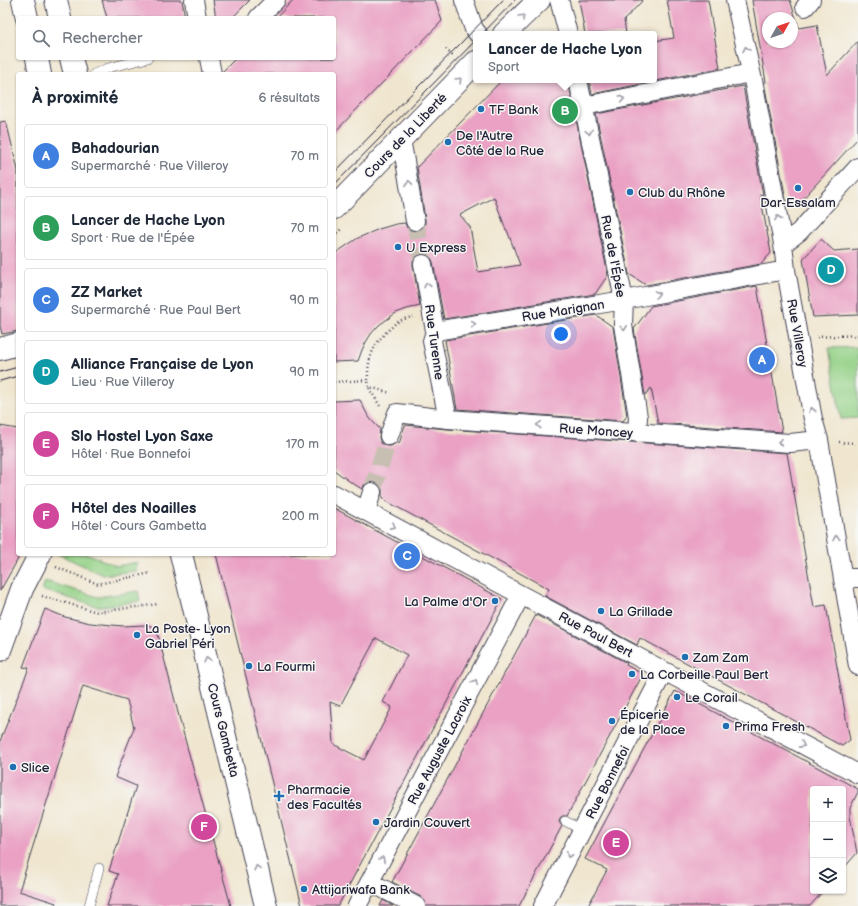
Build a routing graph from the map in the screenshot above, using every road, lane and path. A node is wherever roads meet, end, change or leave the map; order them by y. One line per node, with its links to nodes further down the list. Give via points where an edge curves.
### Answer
1 (23, 0): 9 (main road)
2 (56, 0): 10 (main road)
3 (194, 0): 11 (street)
4 (276, 0): 12 (street)
5 (464, 0): 13 (street)
6 (539, 0): 14 (main road, one-way to 6)
7 (559, 0): 15 (street)
8 (735, 0): 25 (street, Rue Villeroy, one-way to 8)
9 (27, 16)
10 (60, 16)
11 (197, 16)
12 (260, 16)
13 (476, 31)
14 (507, 31)
15 (567, 31)
16 (37, 60): 21 (main road)
17 (72, 60): 22 (main road)
18 (140, 60): 23 (lane)
19 (209, 60): 24 (street)
20 (473, 65): 28 (main road, Cours de la Liberté, one-way to 20)
21 (40, 72)
22 (74, 72)
23 (99, 72)
24 (212, 72)
25 (751, 72): 27 (street, one-way to 25); 32 (street, Rue Villeroy, one-way to 25)
26 (579, 83): 27 (street, Rue de l'Épée)
27 (584, 106): 35 (street, Rue de l'Épée, one-way to 35)
28 (401, 139): 30 (main road, Cours de la Liberté); 31 (street, one-way to 28)
29 (858, 167): 32 (street, via 799,232)
30 (336, 206)
31 (415, 221)
32 (783, 244): 34 (street, Rue Villeroy)
33 (423, 264): 37 (street, Rue Turenne, one-way to 33)
34 (786, 270): 35 (street, Rue Marignan, one-way to 34); 39 (street, Rue Villeroy)
35 (624, 300): 37 (street, Rue Marignan, one-way to 35); 48 (street, Rue de l'Épée, one-way to 48, via 623,325 638,417)
36 (416, 316): 42 (path, via 397,322 375,345)
37 (435, 331): 47 (street, Rue Turenne, via 432,341)
38 (858, 335): 39 (path)
39 (799, 338): 50 (street, Rue Villeroy, one-way to 39)
40 (16, 345): 41 (main road)
41 (0, 349)
42 (368, 380): 43 (path); 44 (path)
43 (336, 382)
44 (369, 387): 45 (path); 46 (path)
45 (396, 394)
46 (379, 405)
47 (448, 419): 48 (street, Rue Moncey, one-way to 47); 49 (street, Rue Moncey, via 397,413)
48 (637, 433): 50 (street, Rue Moncey, one-way to 48, via 790,443)
49 (389, 436)
50 (819, 440): 57 (street, Rue Villeroy, one-way to 50)
51 (372, 492): 53 (street)
52 (336, 495): 53 (street, Rue Paul Bert)
53 (366, 511): 59 (street, Rue Paul Bert, one-way to 59)
54 (39, 556): 56 (path, via 52,565 98,584); 58 (main road)
55 (181, 556): 70 (main road, Cours Gambetta, one-way to 55)
56 (151, 573)
57 (850, 577): 62 (street, Rue Villeroy)
58 (22, 588): 60 (path, via 97,612); 61 (main road)
59 (521, 595): 63 (street, Rue Paul Bert); 68 (street, Rue Auguste Lacroix, one-way to 59)
60 (159, 604)
61 (0, 650)
62 (858, 666)
63 (664, 671): 64 (street, Rue Paul Bert, one-way to 64); 66 (street, Rue Bonnefoi)
64 (858, 774)
65 (565, 821): 66 (lane, Rue Bonnefoi)
66 (582, 830): 73 (street, Rue Bonnefoi, one-way to 73)
67 (99, 868): 69 (lane)
68 (370, 882): 71 (street, Rue Auguste Lacroix); 72 (street)
69 (89, 906)
70 (266, 906)
71 (357, 906)
72 (416, 906)
73 (543, 906)

